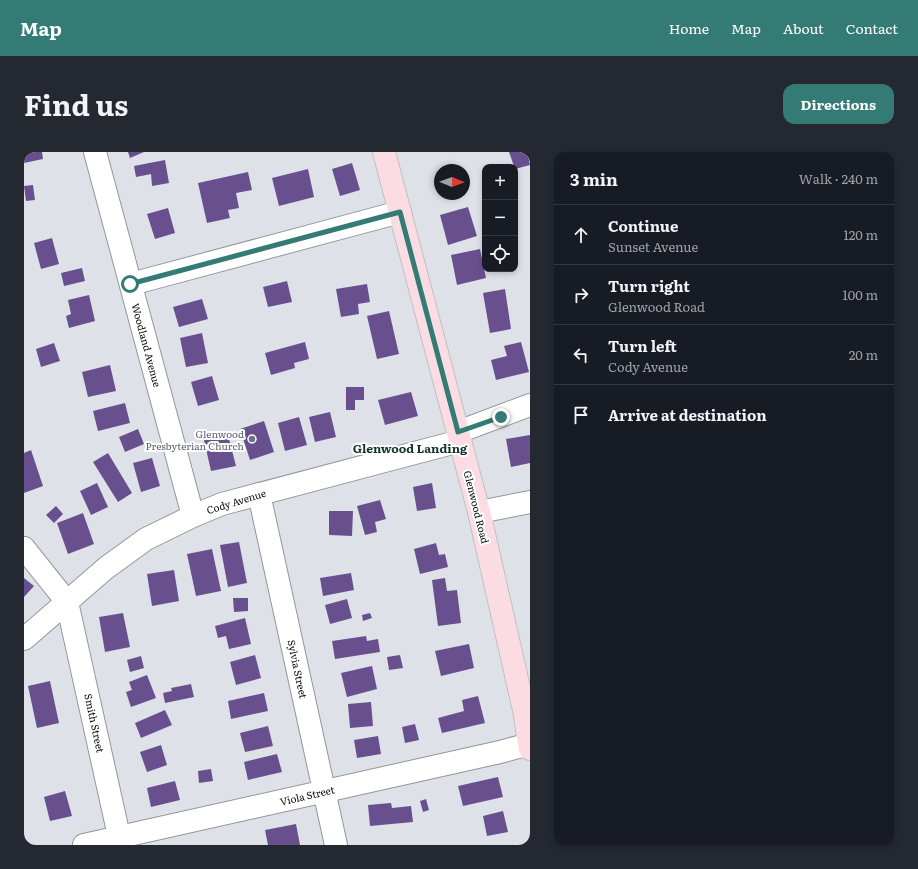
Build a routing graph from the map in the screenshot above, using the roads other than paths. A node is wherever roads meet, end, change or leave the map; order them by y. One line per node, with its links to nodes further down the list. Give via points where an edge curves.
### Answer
1 (95, 152): 4 (street, Woodland Avenue)
2 (384, 152): 3 (main road, Glenwood Road)
3 (400, 212): 4 (street); 6 (main road, Glenwood Road)
4 (130, 284): 10 (street, Woodland Avenue)
5 (530, 406): 6 (street, Cody Avenue)
6 (459, 437): 7 (street, Cody Avenue); 9 (main road, Glenwood Road)
7 (259, 494): 10 (street, Cody Avenue, via 222,504); 16 (street, Sylvia Street)
8 (530, 502): 9 (street)
9 (479, 512): 14 (main road, Glenwood Road)
10 (193, 516): 12 (street, Cody Avenue, via 146,539 106,568)
11 (24, 548): 12 (street)
12 (68, 602): 13 (street, Cody Avenue); 17 (street, Smith Street)
13 (24, 639)
14 (527, 710): 15 (main road, Glenwood Road)
15 (530, 746): 16 (street, Viola Street)
16 (324, 791): 17 (street, Viola Street); 19 (street, Sylvia Street)
17 (120, 841): 18 (street, Viola Street)
18 (84, 845)
19 (336, 845)

